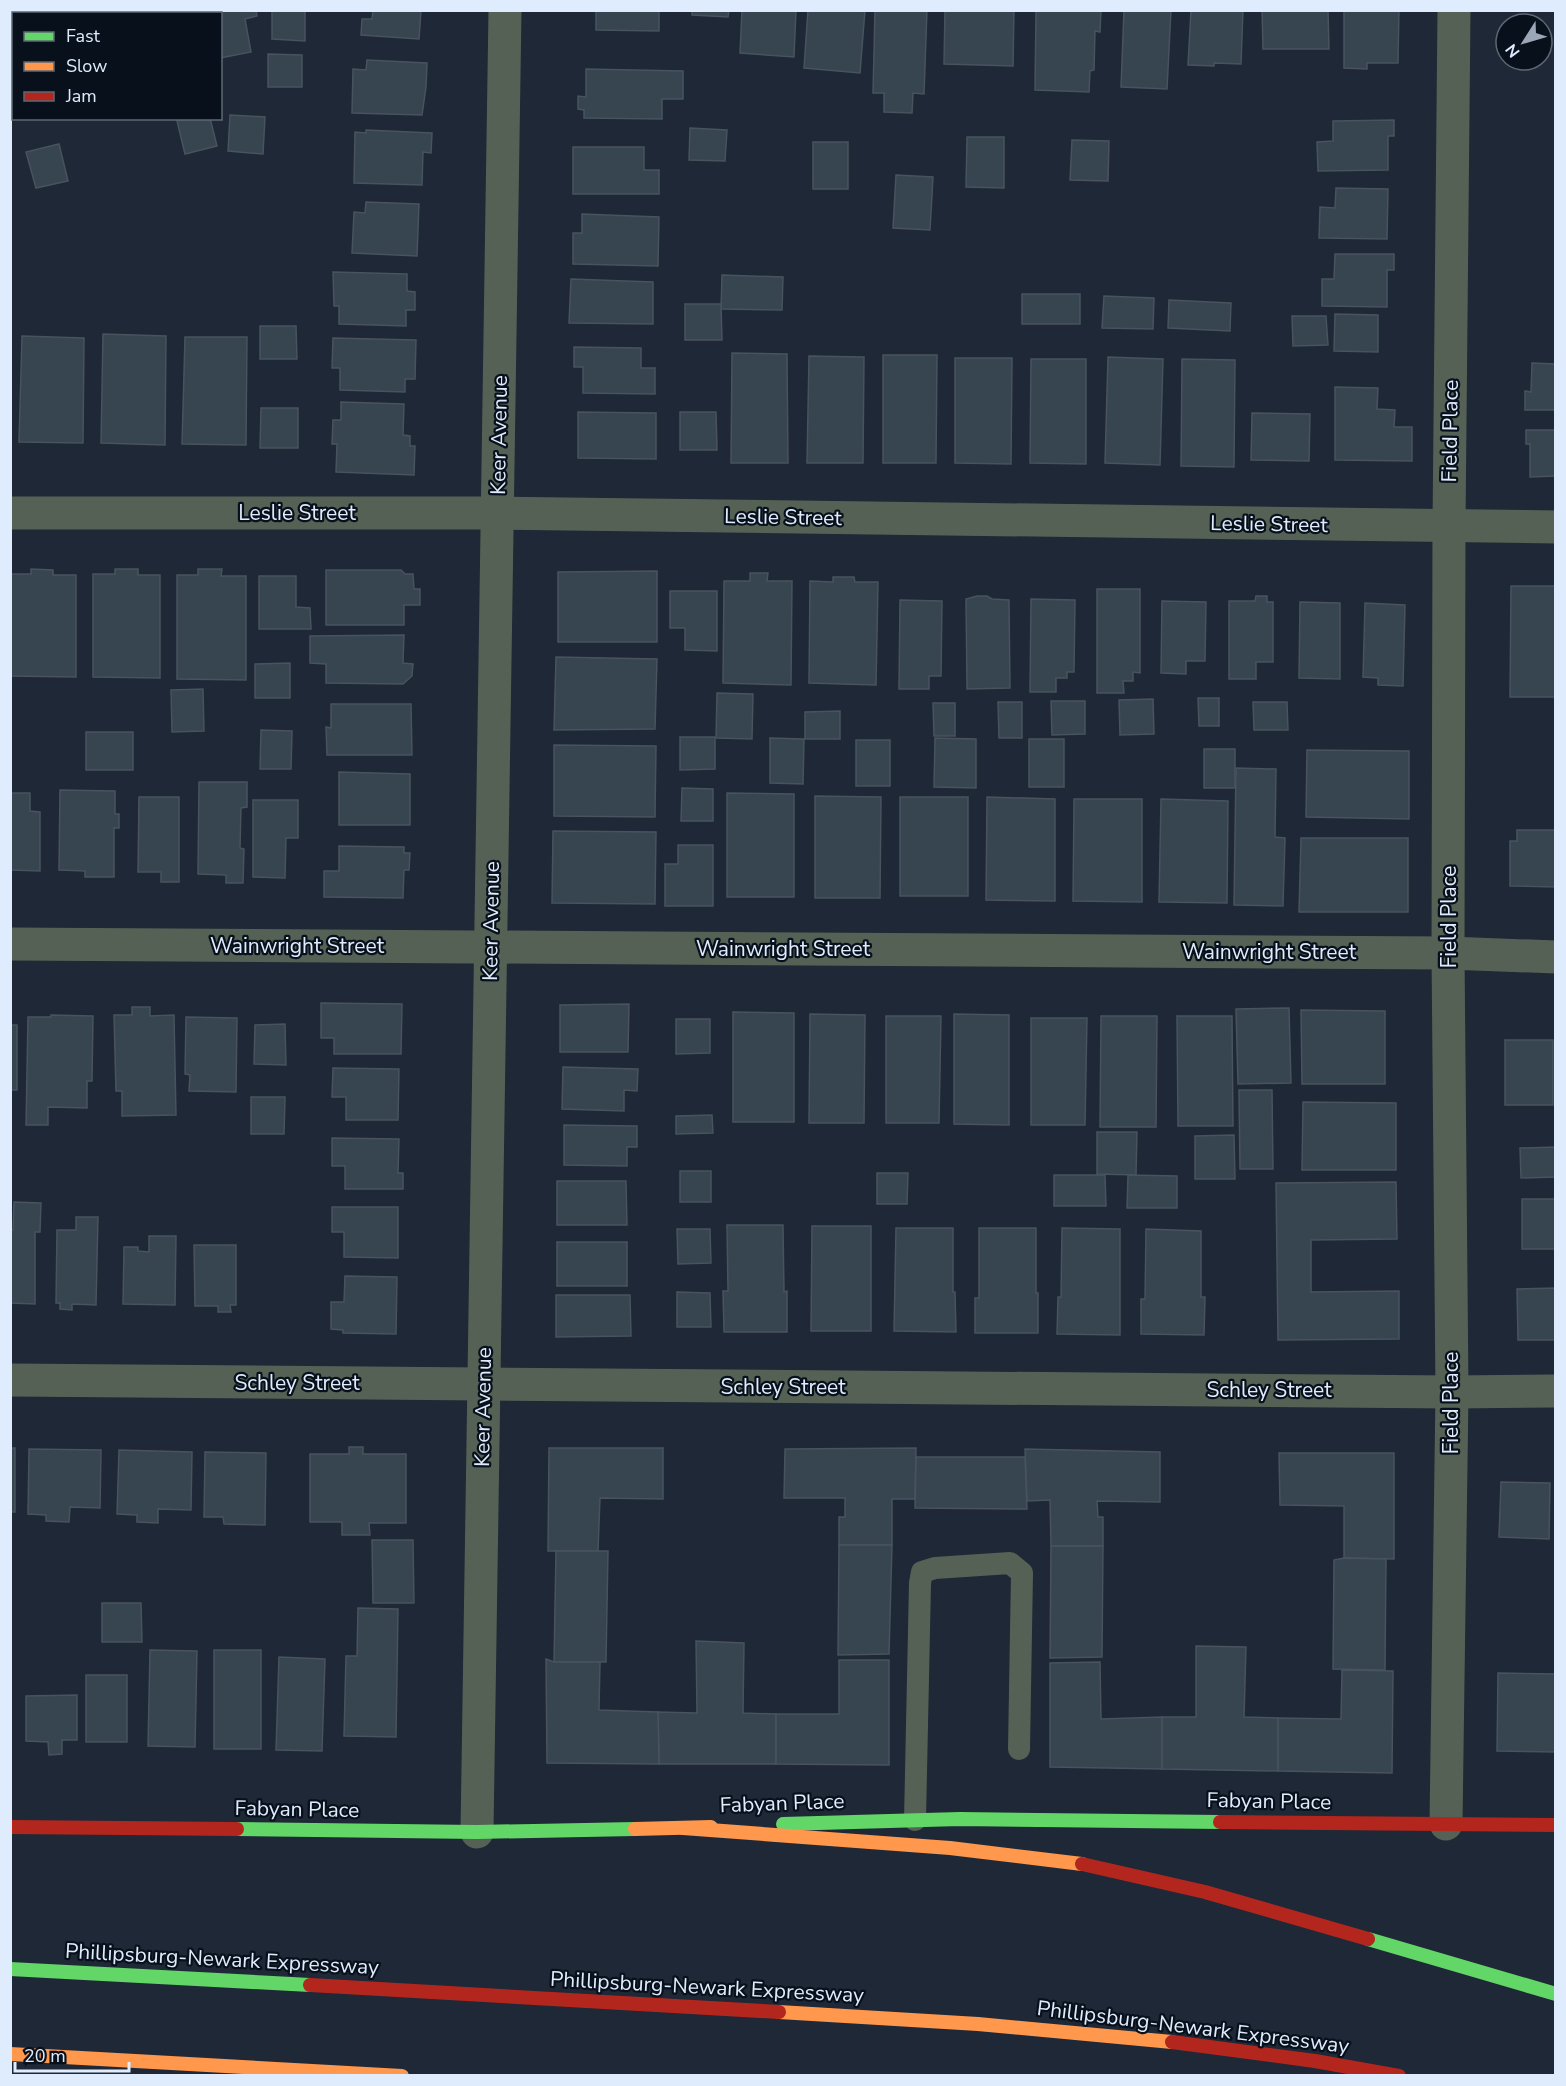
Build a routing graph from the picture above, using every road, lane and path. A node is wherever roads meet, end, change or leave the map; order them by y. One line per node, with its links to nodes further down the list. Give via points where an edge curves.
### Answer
1 (505, 10): 4 (street, Keer Avenue)
2 (1454, 10): 5 (street, Field Place)
3 (10, 513): 4 (street, Leslie Street)
4 (497, 513): 5 (street, Leslie Street); 8 (street, Keer Avenue)
5 (1449, 526): 6 (street, Leslie Street); 9 (street, Field Place)
6 (1556, 527)
7 (10, 944): 8 (street, Wainwright Street)
8 (490, 947): 9 (street, Wainwright Street); 12 (street, Keer Avenue)
9 (1448, 953): 10 (street, Wainwright Street); 14 (street, Field Place)
10 (1556, 957)
11 (10, 1380): 12 (street, Schley Street)
12 (484, 1384): 14 (street, Schley Street); 21 (street, Keer Avenue)
13 (1556, 1391): 14 (street, Schley Street)
14 (1452, 1392): 17 (street, Field Place)
15 (1018, 1749): 16 (lane, via 1023,1572 1010,1563 922,1572)
16 (915, 1820): 17 (main road, Fabyan Place); 20 (main road, Fabyan Place)
17 (1446, 1824): 18 (main road, Fabyan Place)
18 (1556, 1825)
19 (10, 1827): 21 (main road, Fabyan Place)
20 (683, 1828): 21 (main road, Fabyan Place); 23 (main road, via 1062,1860 1205,1892)
21 (477, 1832)
22 (10, 1969): 26 (main road, Phillipsburg-Newark Expressway, via 1035,2029 1218,2048)
23 (1556, 1994)
24 (10, 2054): 25 (main road)
25 (402, 2076)
26 (1399, 2076)

